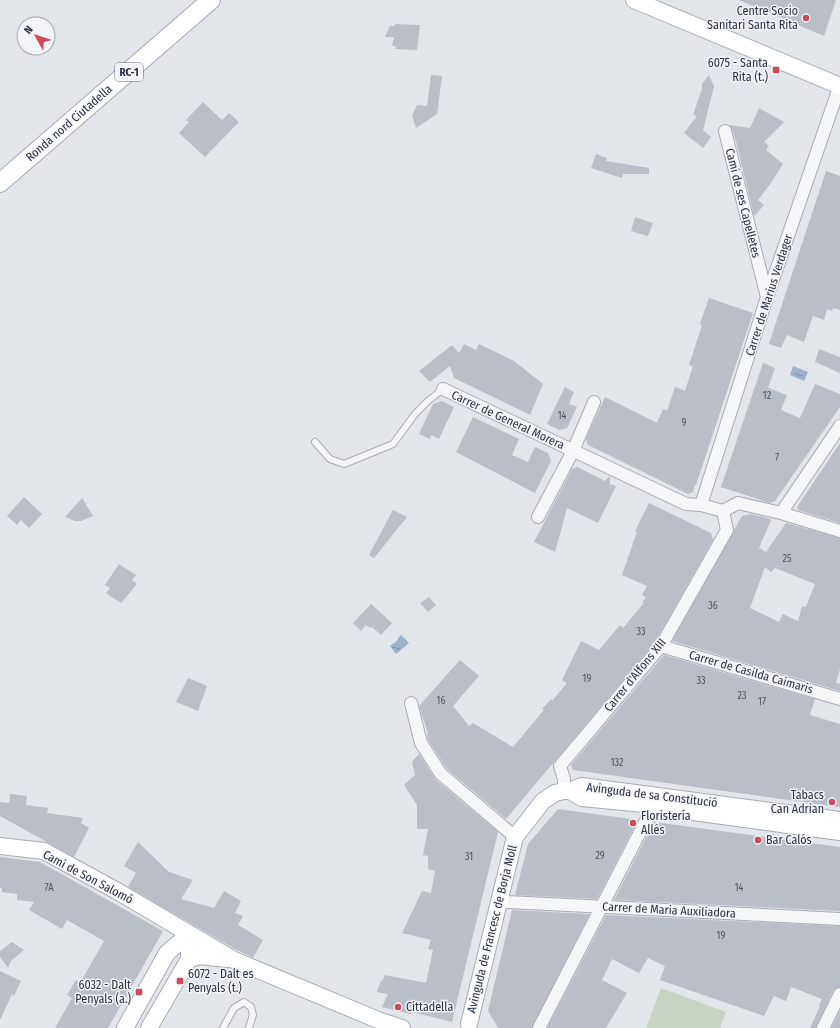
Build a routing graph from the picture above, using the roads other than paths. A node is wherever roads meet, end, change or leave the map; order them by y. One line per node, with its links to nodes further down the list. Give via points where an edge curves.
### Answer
1 (211, 0): 5 (main road, Ronda nord Ciutadella / RC-1)
2 (634, 0): 3 (street)
3 (840, 86): 6 (street, Carrer de Marius Verdager)
4 (725, 131): 6 (street, Camí de ses Capelletes)
5 (0, 183)
6 (767, 297): 12 (street, Carrer de Marius Verdager)
7 (443, 389): 10 (lane, via 428,400 393,444 344,464 330,459); 11 (street, Carrer de General Morera)
8 (594, 402): 11 (street, Carrer de General Morera)
9 (840, 426): 14 (street)
10 (315, 442)
11 (573, 451): 12 (street, Carrer de General Morera, via 686,504); 15 (street, Carrer de General Morera)
12 (701, 505): 13 (street, Carrer de General Morera)
13 (723, 511): 14 (street, via 738,503); 17 (street, Carrer d'Alfons XIII, via 727,530)
14 (781, 513): 16 (street)
15 (538, 517)
16 (840, 531)
17 (661, 646): 18 (street, Carrer de Casilda Caimaris); 20 (street, Carrer d'Alfons XIII, via 560,766)
18 (839, 696)
19 (411, 703): 25 (street, via 421,743 441,774)
20 (567, 791): 21 (street, Avinguda de sa Constitució, via 582,786); 22 (street, Avinguda de sa Constitució, via 582,798); 25 (street, Avinguda de Francesc de Borja Moll, via 555,793 543,801)
21 (691, 800): 22 (street, via 682,807 656,802); 23 (street, Avinguda de sa Constitució)
22 (654, 805): 24 (street, Avinguda de sa Constitució); 28 (street)
23 (840, 820)
24 (840, 832)
25 (515, 837): 27 (street, Avinguda de Francesc de Borja Moll)
26 (0, 846): 30 (street, Camí de Son Salomó, via 44,851)
27 (500, 899): 28 (street, Carrer de Maria Auxiliadora, via 508,902); 34 (street, Avinguda de Francesc de Borja Moll)
28 (602, 907): 29 (street, Carrer de Maria Auxiliadora); 40 (street)
29 (840, 919)
30 (189, 934): 31 (street); 32 (street, Camí de Son Salomó); 35 (street, via 167,953)
31 (189, 959): 32 (street, via 200,956); 36 (street)
32 (238, 962): 39 (street)
33 (840, 994): 41 (street)
34 (466, 1027)
35 (124, 1028)
36 (149, 1028)
37 (222, 1028): 38 (lane, via 234,1008 244,1002 251,1007 253,1015)
38 (249, 1028)
39 (402, 1028)
40 (539, 1028)
41 (824, 1028)

